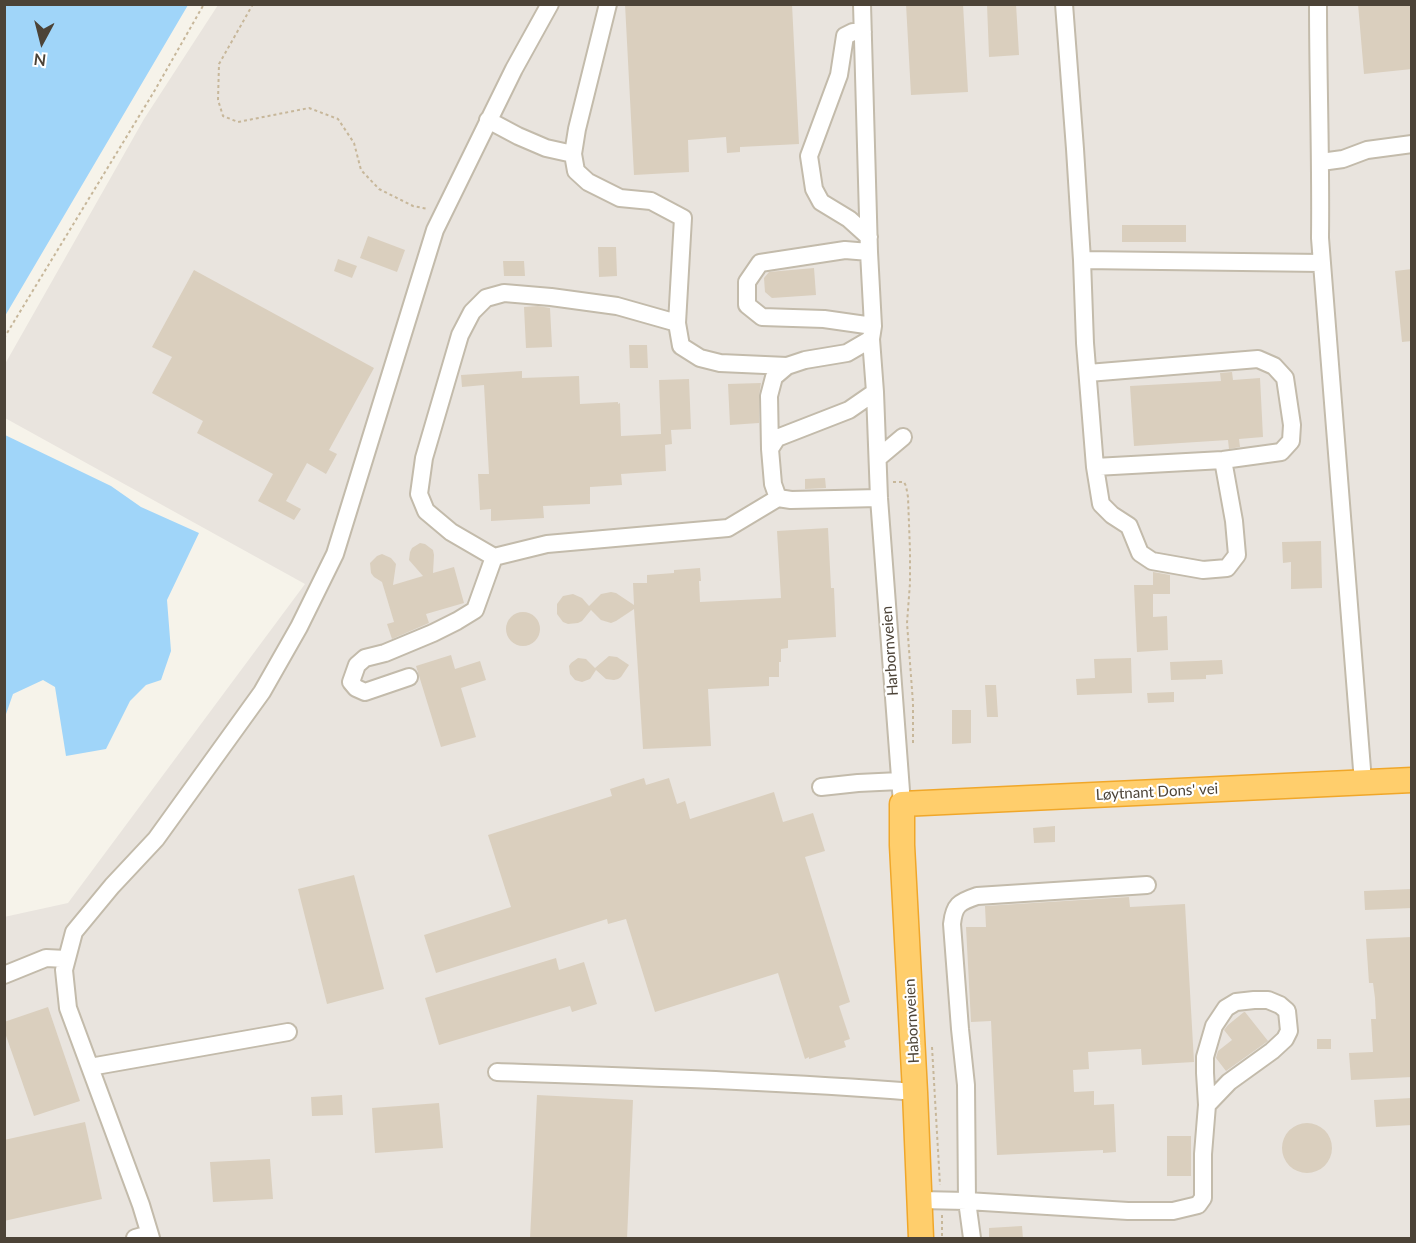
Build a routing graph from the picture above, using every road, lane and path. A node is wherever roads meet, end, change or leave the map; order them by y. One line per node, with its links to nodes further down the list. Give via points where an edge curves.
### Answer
1 (204, 4): 19 (path)
2 (253, 4): 13 (path, via 219,64 223,116 238,122 309,108 338,119 354,143 361,170 379,189 413,206)
3 (550, 4): 9 (street)
4 (608, 4): 11 (street)
5 (862, 4): 8 (street, Harbornveien)
6 (1064, 4): 15 (street)
7 (1318, 4): 12 (street)
8 (863, 32): 14 (street, Harbornveien); 14 (street, via 845,36 839,75 809,156 814,189 821,202 849,219)
9 (488, 120): 11 (street, via 546,148); 13 (street)
10 (1412, 144): 12 (street)
11 (573, 154): 17 (street, via 576,171 588,182 620,198 651,201 683,218)
12 (1321, 162): 16 (street)
13 (442, 213): 38 (street, via 335,554 299,627 262,692 156,839 74,932)
14 (869, 244): 18 (street, Harbornveien); 18 (street, via 760,263 747,282 747,305 762,317 824,319)
15 (1082, 260): 16 (street); 21 (street)
16 (1322, 263): 34 (street)
17 (677, 323): 20 (street, via 681,346 700,358 720,363); 30 (street, via 617,306 504,293 486,298 472,312 460,335 424,458 419,494 426,511 452,532)
18 (872, 332): 20 (street, via 847,353); 22 (street, Harbornveien)
19 (4, 338)
20 (788, 366): 24 (street, via 774,377 769,396)
21 (1088, 373): 26 (street, via 1258,359 1274,366 1285,378 1291,441 1281,452); 27 (street)
22 (875, 392): 24 (street, via 849,410 777,438); 25 (street, Harbornveien)
23 (903, 438): 25 (street)
24 (770, 449): 29 (street)
25 (878, 458): 28 (street, Harbornveien)
26 (1223, 460): 27 (street); 27 (street, via 1237,555 1227,568 1203,570 1152,561 1140,553 1129,526 1101,504)
27 (1095, 467)
28 (879, 491): 29 (street); 32 (street, Harbornveien); 32 (path, via 904,482 908,497 907,622 914,739 911,751)
29 (778, 498): 30 (street, via 728,528 547,544)
30 (494, 556): 31 (street, via 475,610 433,633 365,658 357,665 351,682 366,692)
31 (409, 677)
32 (898, 760): 36 (street, Harbornveien)
33 (1412, 780): 34 (highway, Løytnant Dons' vei)
34 (1363, 782): 36 (highway, Løytnant Dons' vei)
35 (821, 787): 36 (street, via 858,783)
36 (901, 793): 43 (highway, Habornveien)
37 (1147, 885): 46 (street, via 977,896 958,905 952,924 966,1085)
38 (66, 959): 39 (street, via 46,958); 41 (street, via 68,1008)
39 (4, 975)
40 (288, 1032): 41 (street)
41 (90, 1067): 47 (street, via 141,1205)
42 (497, 1072): 43 (street)
43 (915, 1092): 45 (highway, Habornveien)
44 (1206, 1105): 44 (street, via 1207,1047 1226,1008 1236,1002 1254,1000 1280,1005 1287,1011 1289,1031 1285,1039); 46 (street, via 1203,1198 1195,1207 1140,1211)
45 (920, 1200): 46 (street); 48 (highway, Habornveien)
46 (967, 1201): 49 (street)
47 (145, 1237)
48 (921, 1239)
49 (972, 1239)

